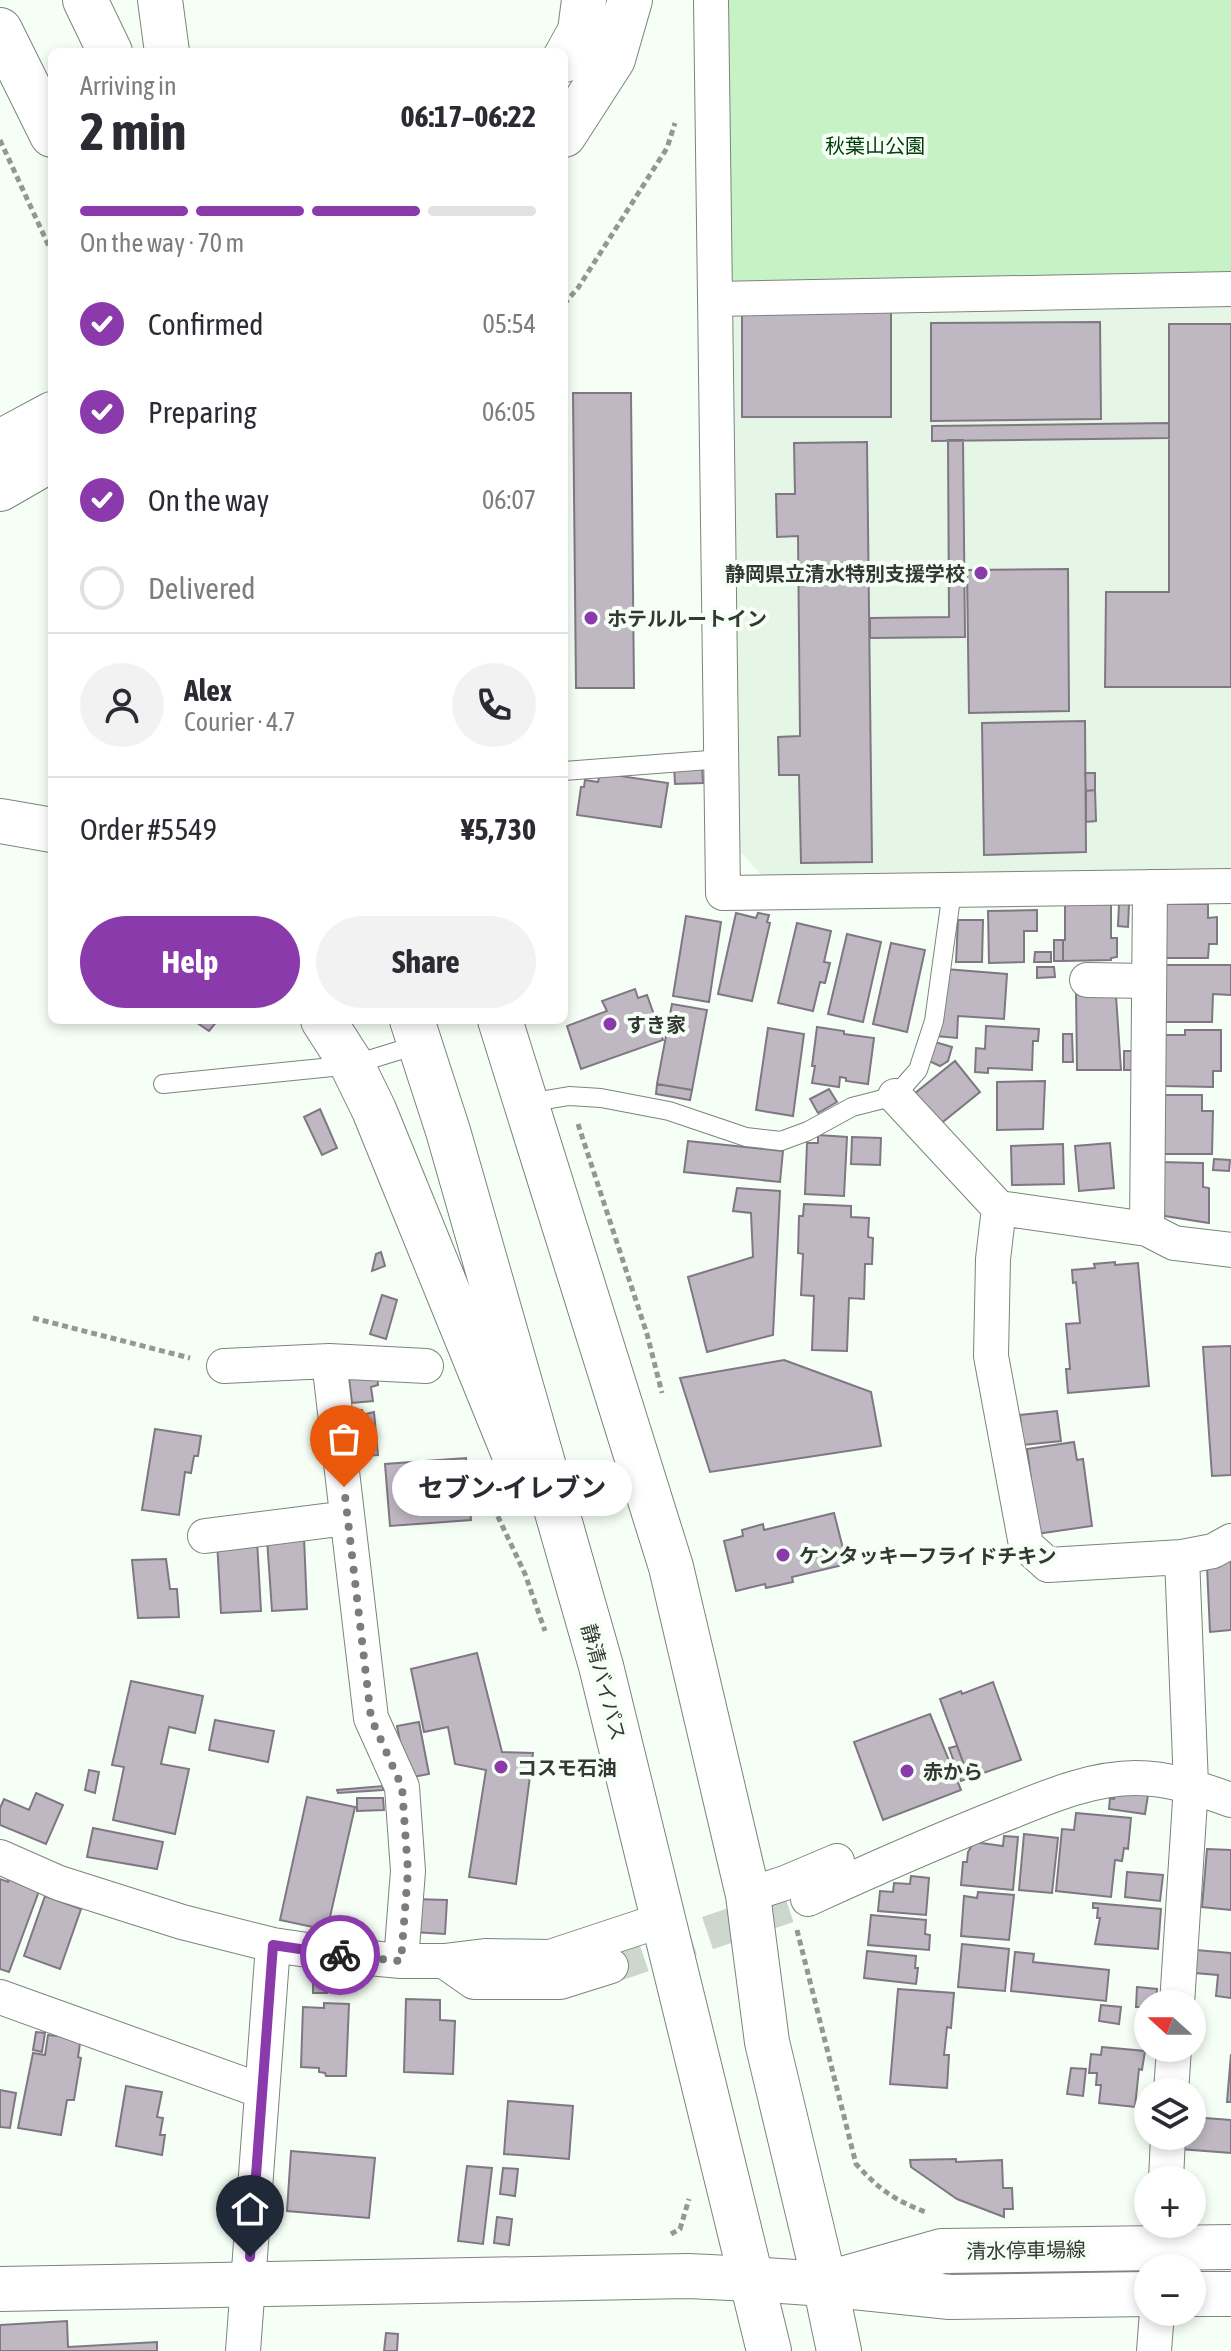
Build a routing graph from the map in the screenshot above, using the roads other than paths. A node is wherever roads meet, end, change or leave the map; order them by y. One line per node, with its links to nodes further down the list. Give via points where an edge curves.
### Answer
1 (85, 0): 7 (main road)
2 (160, 0): 8 (main road)
3 (584, 0): 9 (main road, via 580,31)
4 (630, 0): 11 (main road, via 613,59)
5 (711, 0): 13 (street)
6 (0, 30): 10 (main road)
7 (108, 48)
8 (166, 48)
9 (568, 53)
10 (48, 127)
11 (568, 129)
12 (1231, 289): 13 (street)
13 (715, 299): 18 (street)
14 (48, 416): 15 (main road)
15 (0, 442)
16 (48, 461): 17 (main road)
17 (0, 489)
18 (722, 759): 19 (lane); 24 (street, via 723,893)
19 (568, 771)
20 (0, 821): 21 (main road)
21 (48, 829)
22 (1231, 886): 23 (street)
23 (1150, 887): 24 (street); 26 (street)
24 (952, 891): 32 (lane, via 934,1021 918,1070)
25 (1087, 980): 26 (street)
26 (1149, 981): 35 (street)
27 (326, 1024): 30 (main road)
28 (502, 1024): 33 (main road)
29 (416, 1032): 30 (lane); 44 (main road, 静清バイパス)
30 (352, 1065): 31 (lane); 44 (main road)
31 (163, 1084)
32 (895, 1096): 33 (lane, via 852,1107 781,1141 746,1137 669,1111 601,1098); 34 (street)
33 (548, 1100): 48 (main road, via 671,1567)
34 (999, 1208): 35 (street); 43 (street, via 991,1356 1026,1545 1048,1565)
35 (1147, 1229): 36 (street, via 1174,1243)
36 (1231, 1250)
37 (329, 1361): 38 (street); 39 (street); 40 (street)
38 (224, 1366)
39 (426, 1366)
40 (347, 1518): 41 (street); 51 (street, via 371,1718 402,1787 408,1871)
41 (205, 1536)
42 (1231, 1541): 43 (street)
43 (1182, 1557): 45 (street)
44 (601, 1666): 49 (main road, 静清バイパス)
45 (1191, 1785): 46 (street); 48 (street, via 1137,1778 1100,1781); 54 (street)
46 (1231, 1800)
47 (0, 1857): 50 (street, via 59,1883)
48 (780, 1892): 60 (main road, via 767,2042)
49 (662, 1920): 52 (street, via 550,1957); 59 (main road, 静清バイパス)
50 (273, 1945): 51 (street); 56 (street)
51 (401, 1961): 52 (street)
52 (444, 1961): 53 (street, via 474,1982 560,1982)
53 (611, 1966)
54 (1178, 1990)
55 (0, 1997): 56 (street)
56 (262, 2091): 61 (street)
57 (1161, 2247): 58 (main road, 清水停車場線); 60 (main road, 清水停車場線, via 942,2251)
58 (1231, 2247)
59 (751, 2279): 60 (main road, 清水停車場線); 61 (main road, 清水停車場線); 68 (main road, 静清バイパス)
60 (825, 2284): 63 (main road, 清水停車場線, via 950,2297); 69 (main road)
61 (248, 2285): 62 (main road, 清水停車場線); 67 (street)
62 (0, 2289)
63 (1134, 2294)
64 (1206, 2294): 65 (main road)
65 (1231, 2294)
66 (1156, 2326): 70 (street)
67 (243, 2351)
68 (769, 2351)
69 (839, 2351)
70 (1154, 2351)

